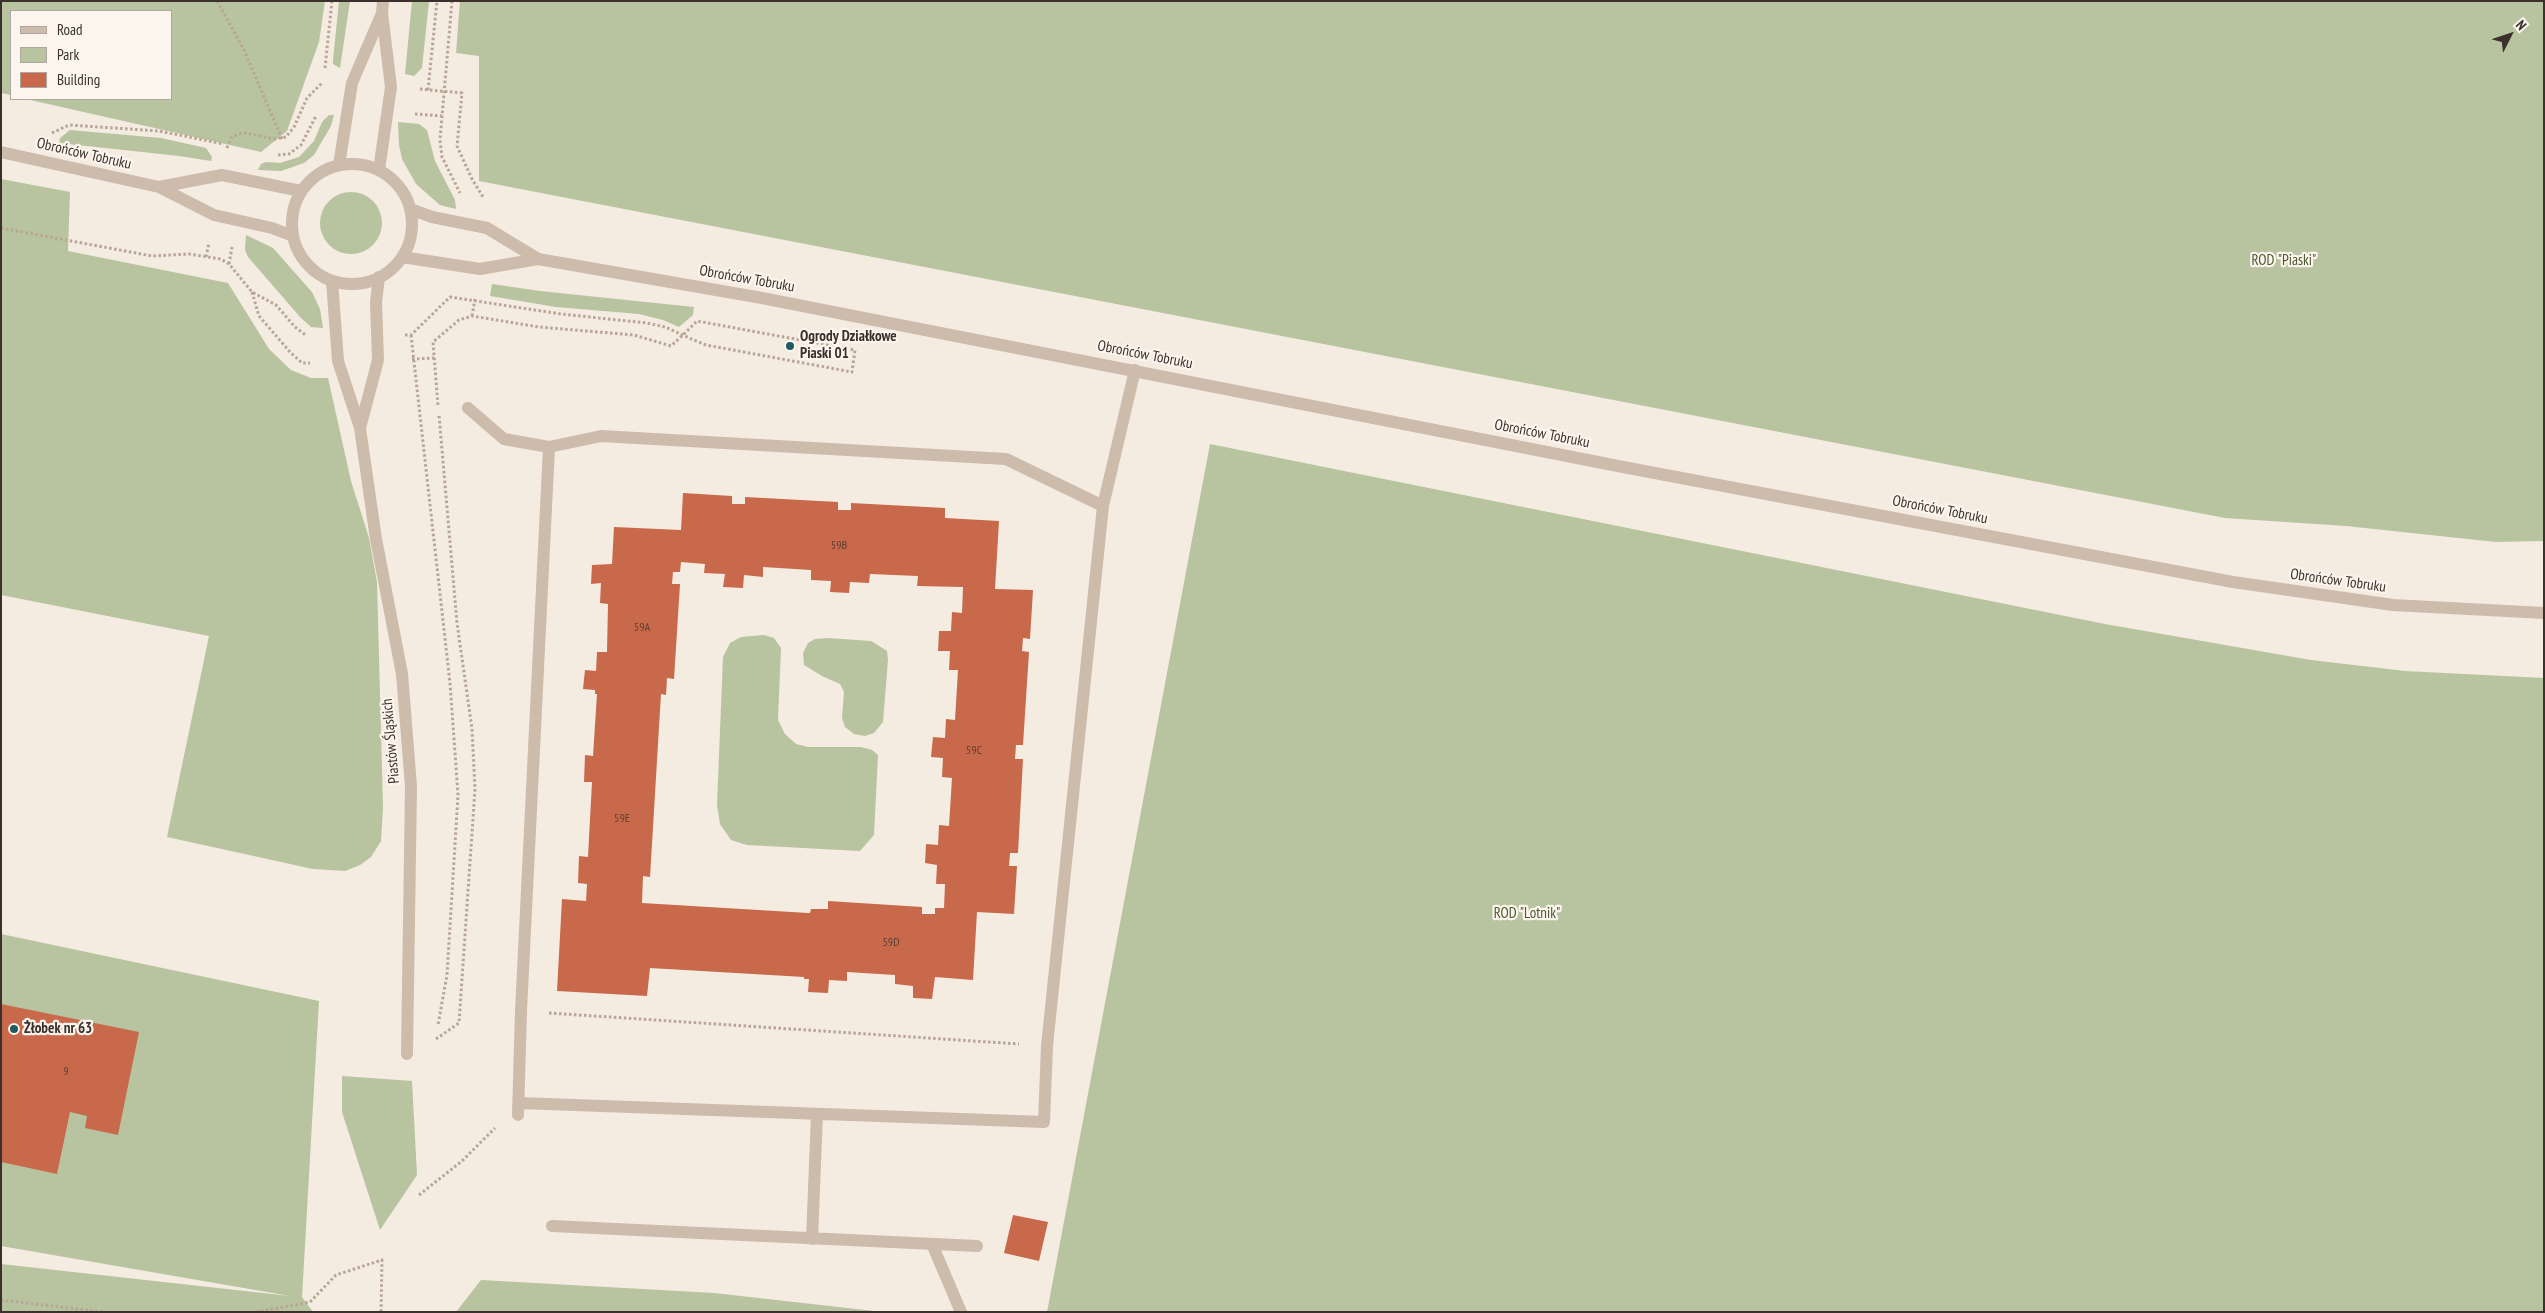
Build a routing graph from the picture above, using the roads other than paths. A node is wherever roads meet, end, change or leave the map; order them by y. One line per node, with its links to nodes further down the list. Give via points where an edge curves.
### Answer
1 (383, 7): 3 (street, via 352,83); 4 (street, via 392,87)
2 (1, 152): 5 (street, Obrońców Tobruku)
3 (339, 165): 4 (street, via 353,164); 6 (street, via 317,174)
4 (379, 170): 7 (street, via 404,193)
5 (159, 188): 6 (street, Obrońców Tobruku, via 222,175); 8 (street, Obrońców Tobruku, via 214,215)
6 (301, 191): 8 (street, via 294,206)
7 (410, 209): 9 (street, via 412,226); 10 (street, Obrońców Tobruku, via 432,217 488,228)
8 (293, 236): 12 (street, via 300,255 314,271)
9 (402, 257): 10 (street, Obrońców Tobruku, via 480,269); 11 (street)
10 (538, 259): 13 (street, Obrońców Tobruku, via 762,298)
11 (380, 277): 12 (street, via 348,284); 15 (street, Piastów Śląskich, via 376,302 378,360)
12 (332, 281): 15 (street, Piastów Śląskich, via 338,361)
13 (1135, 370): 17 (street); 18 (street, Obrońców Tobruku, via 1623,467 2233,582 2393,605)
14 (468, 408): 16 (street, via 504,439)
15 (360, 428): 19 (street, Piastów Śląskich, via 376,539 402,674 411,786)
16 (549, 447): 17 (street, via 601,436 1006,460); 20 (street, via 520,1011 518,1109)
17 (1103, 506): 20 (street, via 1046,1046 1044,1122)
18 (2544, 613)
19 (407, 1054)
20 (817, 1114): 22 (street)
21 (552, 1226): 22 (street)
22 (812, 1239): 23 (street)
23 (932, 1244): 24 (street); 25 (street)
24 (977, 1246)
25 (961, 1312)

